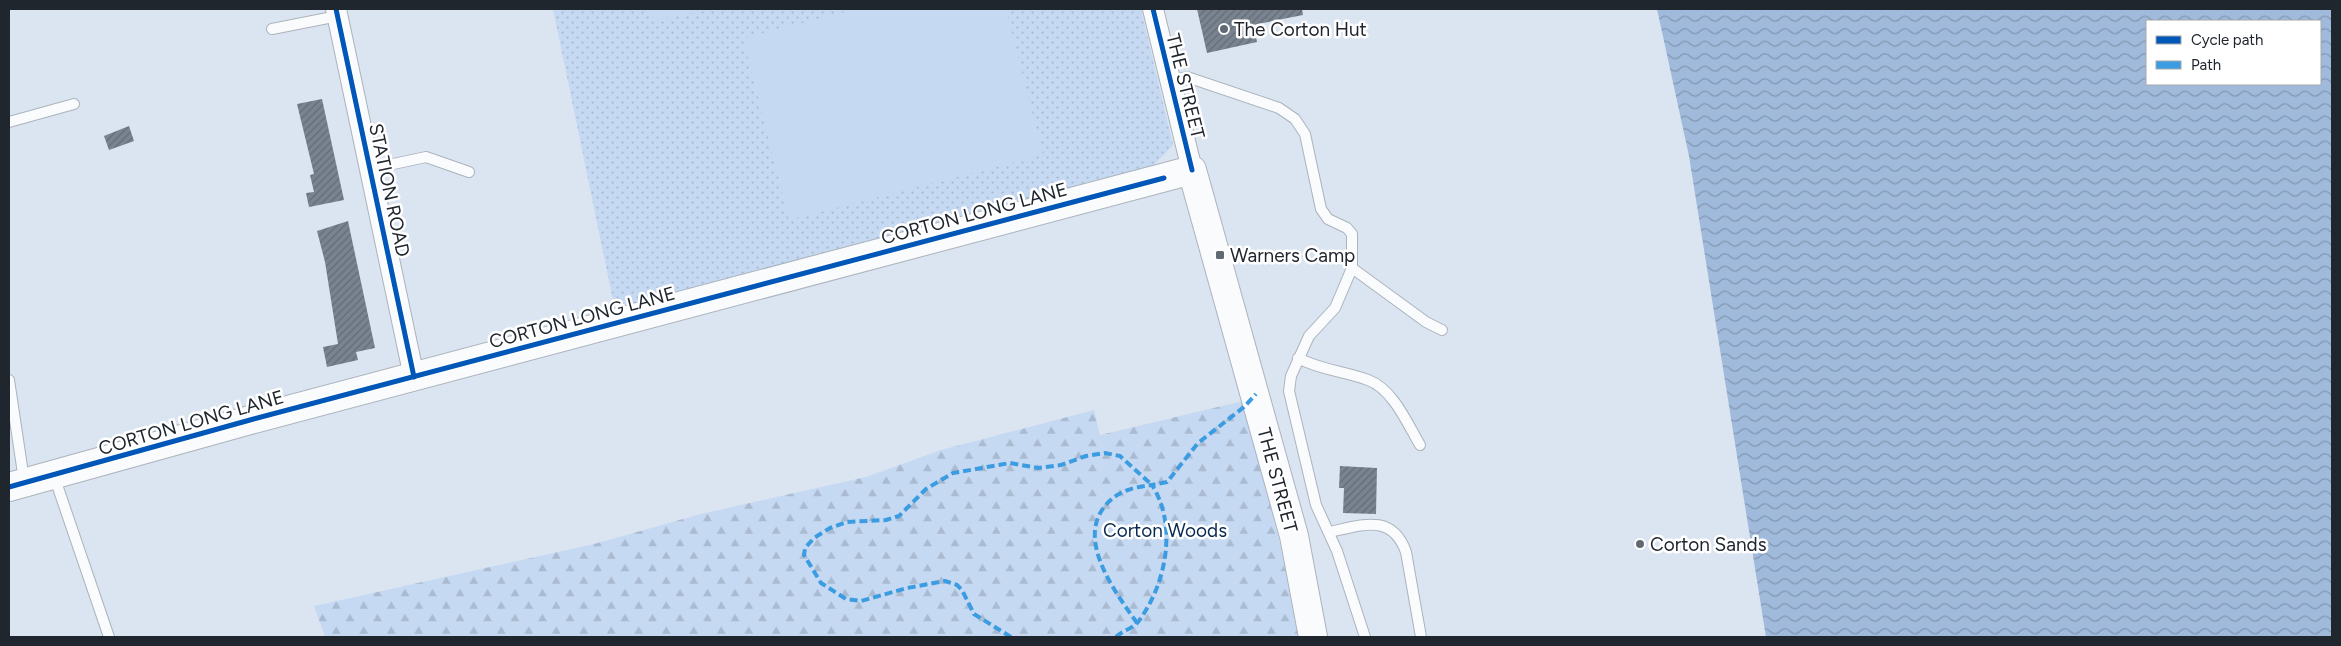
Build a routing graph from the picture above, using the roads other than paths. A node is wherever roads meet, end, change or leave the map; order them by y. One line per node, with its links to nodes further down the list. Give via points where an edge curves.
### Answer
1 (1153, 9): 4 (street, THE STREET)
2 (337, 12): 3 (lane); 7 (street, STATION ROAD)
3 (272, 29)
4 (1168, 81): 8 (street, THE STREET); 10 (lane, via 1187,77 1280,108 1295,119 1305,134 1321,210 1328,219 1352,234)
5 (74, 104): 6 (lane)
6 (9, 122)
7 (370, 169): 9 (lane, via 426,157); 13 (street, STATION ROAD)
8 (1192, 170): 13 (main road, CORTON LONG LANE); 19 (main road, THE STREET, via 1294,536)
9 (470, 172)
10 (1352, 268): 11 (lane); 12 (lane, via 1335,308 1308,336)
11 (1442, 330)
12 (1298, 358): 15 (lane, via 1312,365 1370,380 1391,398); 18 (lane, via 1291,376 1290,391 1316,505)
13 (414, 377): 16 (main road, CORTON LONG LANE)
14 (9, 380): 17 (lane)
15 (1420, 445)
16 (54, 476): 17 (main road, CORTON LONG LANE); 20 (lane)
17 (17, 485)
18 (1330, 532): 21 (lane); 22 (lane, via 1378,524 1390,528 1402,539)
19 (1312, 636)
20 (109, 637)
21 (1365, 637)
22 (1420, 637)

